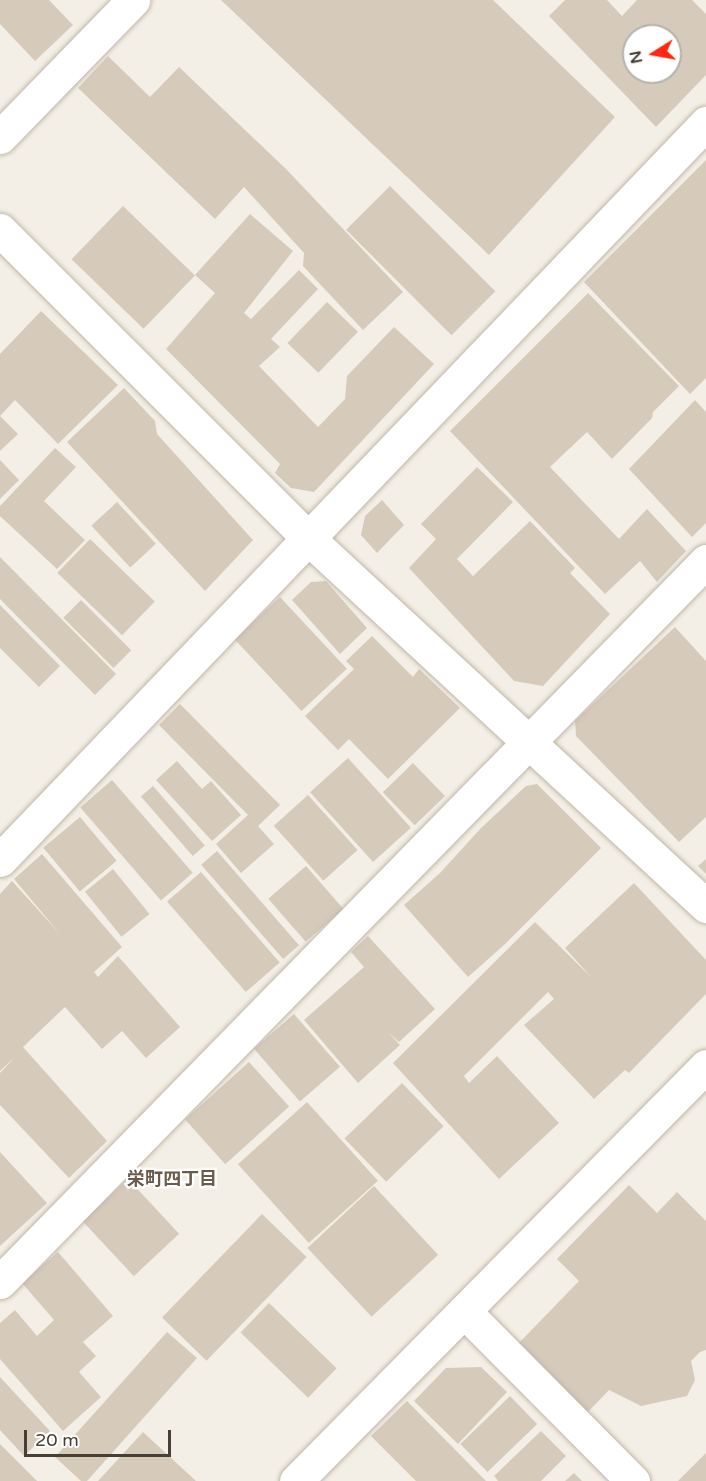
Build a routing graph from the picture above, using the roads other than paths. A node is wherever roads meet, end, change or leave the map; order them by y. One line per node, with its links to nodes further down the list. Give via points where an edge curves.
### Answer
1 (133, 0): 3 (street)
2 (706, 123): 5 (street)
3 (0, 137)
4 (0, 230): 5 (street)
5 (309, 539): 7 (street); 8 (street)
6 (706, 561): 7 (street)
7 (529, 743): 9 (street); 11 (street)
8 (0, 860)
9 (706, 906)
10 (706, 1066): 12 (street)
11 (0, 1282)
12 (464, 1311): 13 (street); 14 (street)
13 (296, 1481)
14 (633, 1481)

